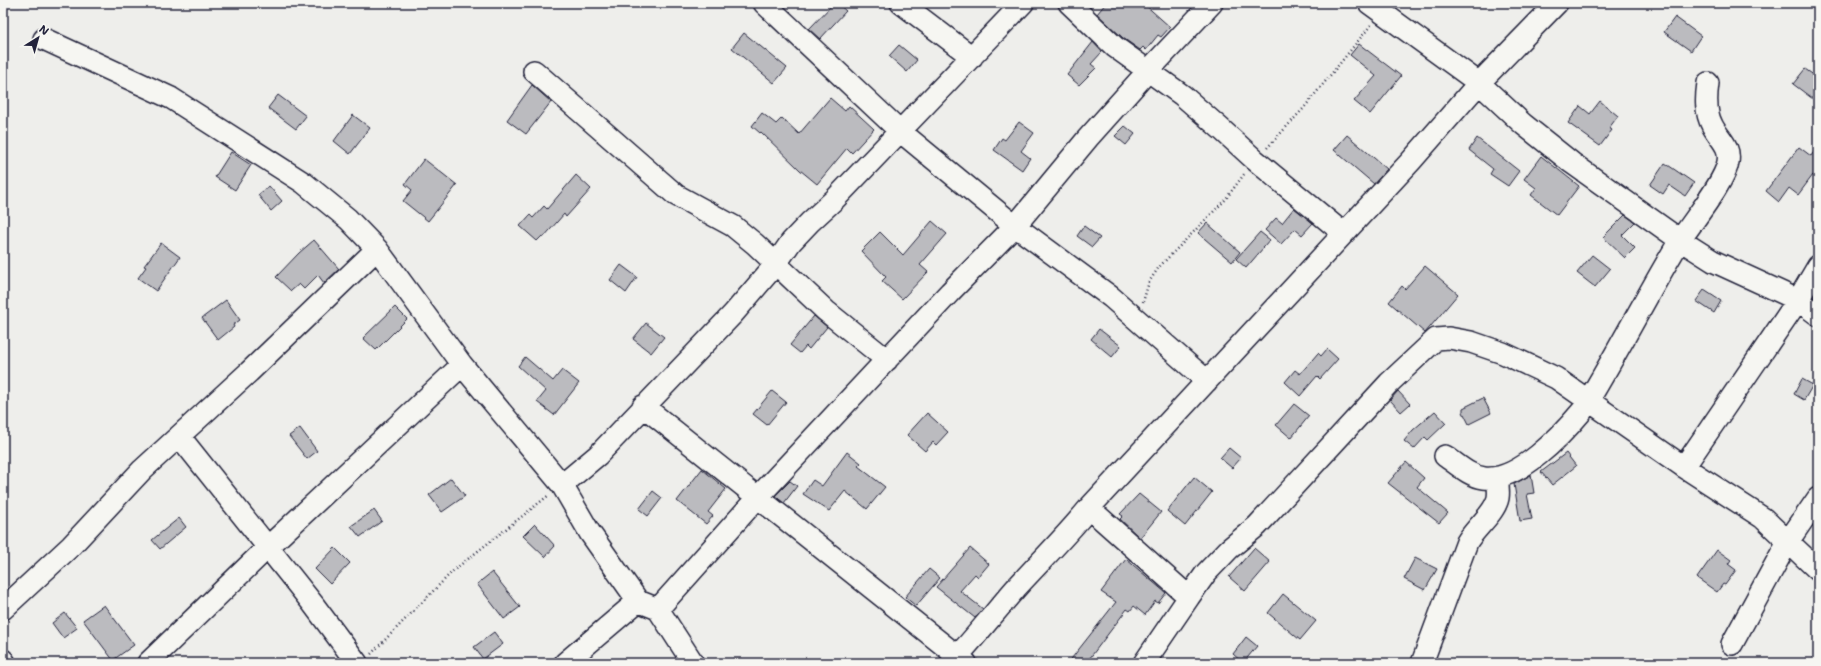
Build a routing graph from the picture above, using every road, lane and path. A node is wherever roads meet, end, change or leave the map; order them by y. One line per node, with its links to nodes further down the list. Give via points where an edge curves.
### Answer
1 (764, 3): 14 (street)
2 (901, 3): 9 (street)
3 (1023, 3): 9 (street)
4 (1069, 3): 11 (street, via 1115,47)
5 (1212, 3): 11 (street)
6 (1556, 3): 12 (street)
7 (1380, 6): 12 (street)
8 (44, 39): 18 (street, via 171,98 304,184 348,219)
9 (972, 57): 14 (street)
10 (534, 71): 19 (street, via 676,195 733,226)
11 (1148, 71): 15 (street); 16 (street, via 1221,128 1255,160)
12 (1479, 83): 16 (street, via 1411,161); 17 (street, via 1523,124 1572,163)
13 (1708, 83): 17 (street, via 1708,116 1726,146 1729,155 1728,165)
14 (901, 132): 15 (street); 19 (street, via 791,242)
15 (1015, 226): 23 (street); 25 (street, via 1111,297)
16 (1343, 233): 25 (street)
17 (1680, 240): 21 (street, via 1713,261); 26 (street)
18 (377, 249): 24 (street); 28 (street)
19 (775, 265): 23 (street, via 826,311); 27 (street, via 733,314)
20 (1818, 266): 21 (street)
21 (1798, 300): 22 (street); 30 (street)
22 (1818, 315)
23 (887, 360): 33 (street)
24 (462, 365): 32 (street); 37 (street)
25 (1207, 381): 35 (street)
26 (1589, 400): 30 (street); 31 (street, via 1569,426 1551,443 1516,471); 39 (street, via 1556,378 1503,353 1470,342 1449,338 1436,339 1389,383 1257,526 1229,549 1206,573)
27 (643, 406): 32 (street, via 598,455); 33 (street)
28 (180, 437): 37 (street); 41 (street, via 142,470 71,546)
29 (1445, 456): 31 (street, via 1470,473 1484,478)
30 (1684, 467): 36 (street, via 1763,518)
31 (1497, 478): 52 (street, via 1498,498 1493,509 1473,531 1467,542)
32 (562, 485): 40 (street, via 590,533); 45 (path, via 454,570)
33 (758, 497): 42 (street); 46 (street)
34 (1818, 498): 36 (street)
35 (1089, 508): 39 (street); 46 (street)
36 (1787, 543): 38 (street); 43 (street)
37 (267, 548): 45 (street); 48 (street)
38 (1818, 570)
39 (1189, 597): 51 (street)
40 (638, 601): 42 (street); 49 (street)
41 (3, 609)
42 (658, 609): 50 (street)
43 (1732, 644)
44 (3, 660): 47 (street)
45 (362, 660)
46 (959, 661)
47 (5, 663)
48 (148, 663)
49 (565, 663)
50 (693, 663)
51 (1144, 663)
52 (1422, 663)

